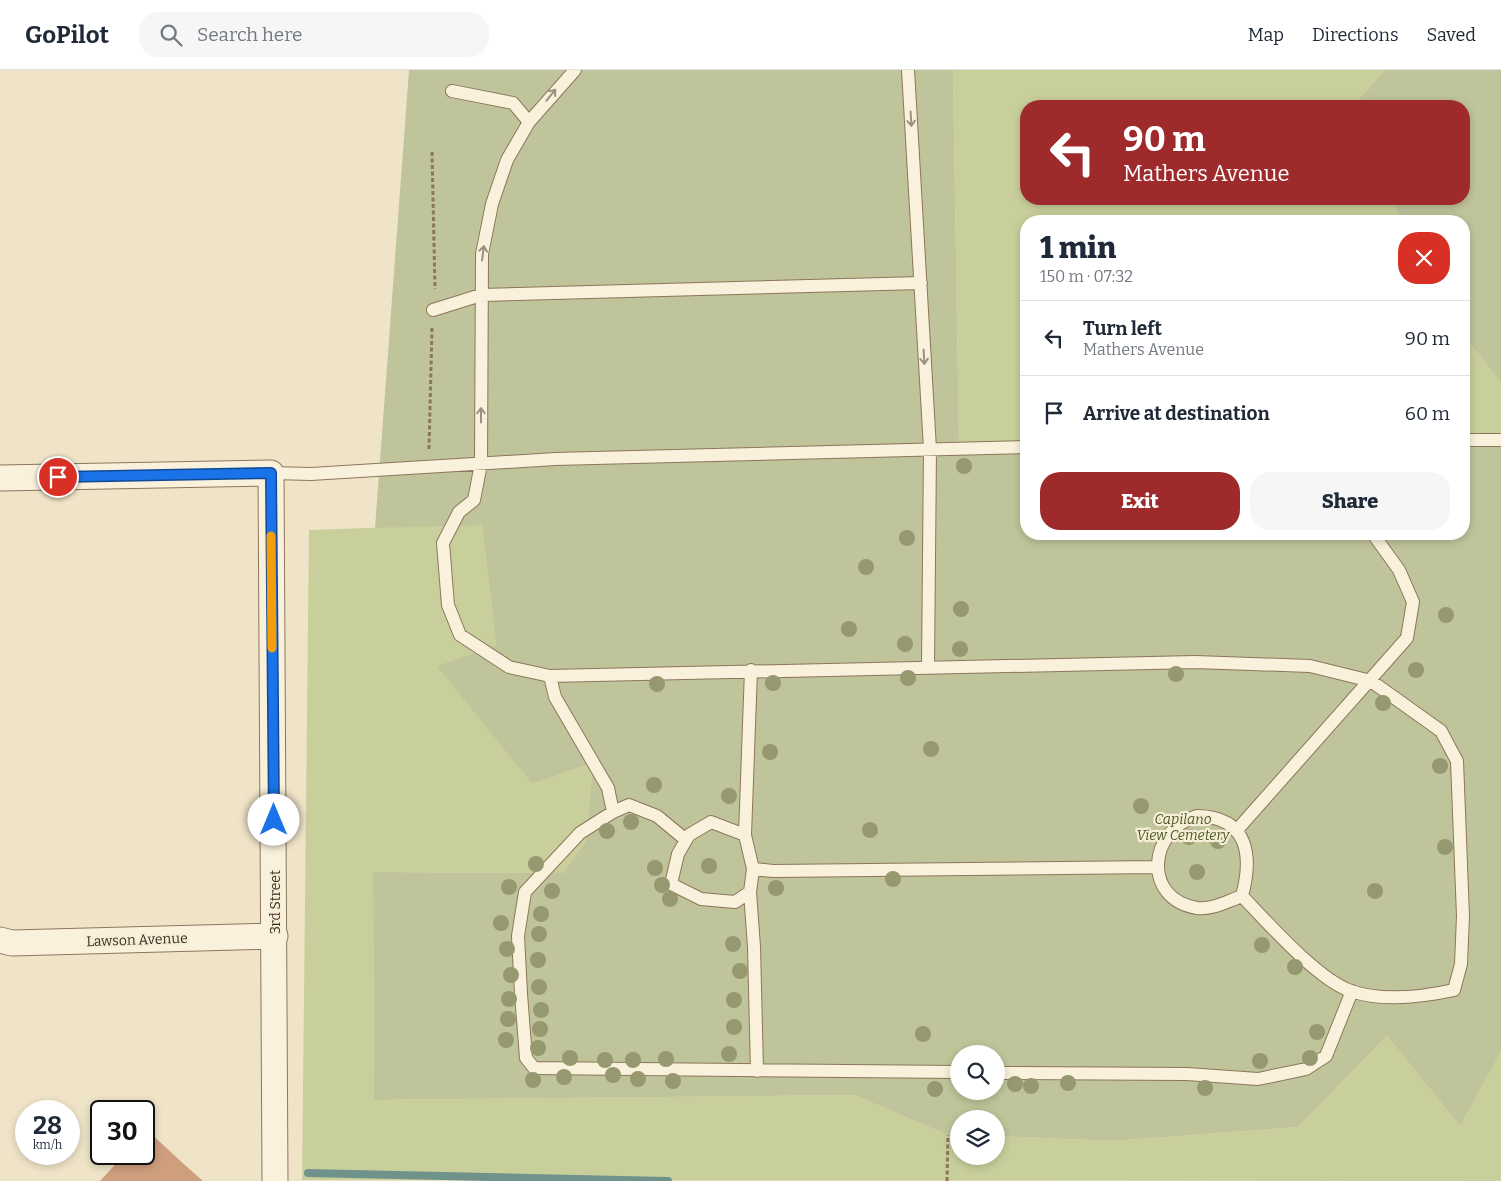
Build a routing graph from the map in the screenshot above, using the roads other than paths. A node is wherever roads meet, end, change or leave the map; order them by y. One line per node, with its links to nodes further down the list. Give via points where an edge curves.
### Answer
1 (575, 70): 4 (lane, one-way to 1)
2 (908, 70): 5 (lane, one-way to 5)
3 (452, 91): 4 (lane, via 513,103)
4 (529, 122): 6 (lane, one-way to 4, via 482,254 492,204 507,160)
5 (920, 283): 6 (lane); 11 (lane, one-way to 11)
6 (481, 295): 7 (lane); 12 (lane, one-way to 6)
7 (433, 310)
8 (1470, 440): 9 (lane)
9 (1501, 440)
10 (1020, 447): 11 (lane)
11 (930, 448): 12 (lane); 16 (lane)
12 (482, 464): 13 (lane, via 311,474); 18 (lane, via 474,500 459,512 443,543 448,605 460,635 509,667)
13 (271, 473): 14 (street); 28 (street, 3rd Street)
14 (0, 478)
15 (1378, 540): 19 (lane, via 1400,570 1413,602 1407,638)
16 (928, 667): 17 (lane); 19 (lane, via 1195,662 1310,666)
17 (751, 670): 18 (lane); 22 (lane)
18 (550, 676): 20 (lane, via 559,704 608,788)
19 (1371, 681): 21 (lane); 30 (lane, via 1441,731 1457,761 1463,916 1461,964 1454,990 1432,995 1392,997)
20 (613, 812): 23 (lane, via 630,805 657,816); 31 (lane, via 580,833 525,892 518,936 526,1058 534,1068)
21 (1237, 830): 24 (lane, via 1212,817 1184,820 1164,840 1158,853); 27 (lane, via 1245,841 1246,854)
22 (745, 835): 23 (lane, via 711,822); 25 (lane)
23 (686, 840): 26 (lane, via 678,854 671,884 701,899 735,902)
24 (1157, 867): 25 (lane); 27 (lane, via 1170,895 1183,904 1198,908 1214,907)
25 (753, 869): 26 (lane)
26 (750, 892): 31 (lane)
27 (1242, 896): 30 (lane, via 1287,942 1331,980)
28 (275, 936): 29 (street, Lawson Avenue, via 12,943); 34 (street, 3rd Street)
29 (0, 940)
30 (1352, 991): 33 (lane, via 1326,1056 1306,1069 1258,1079 1187,1074)
31 (756, 1071): 32 (lane)
32 (950, 1072)
33 (1005, 1073)
34 (275, 1181)

